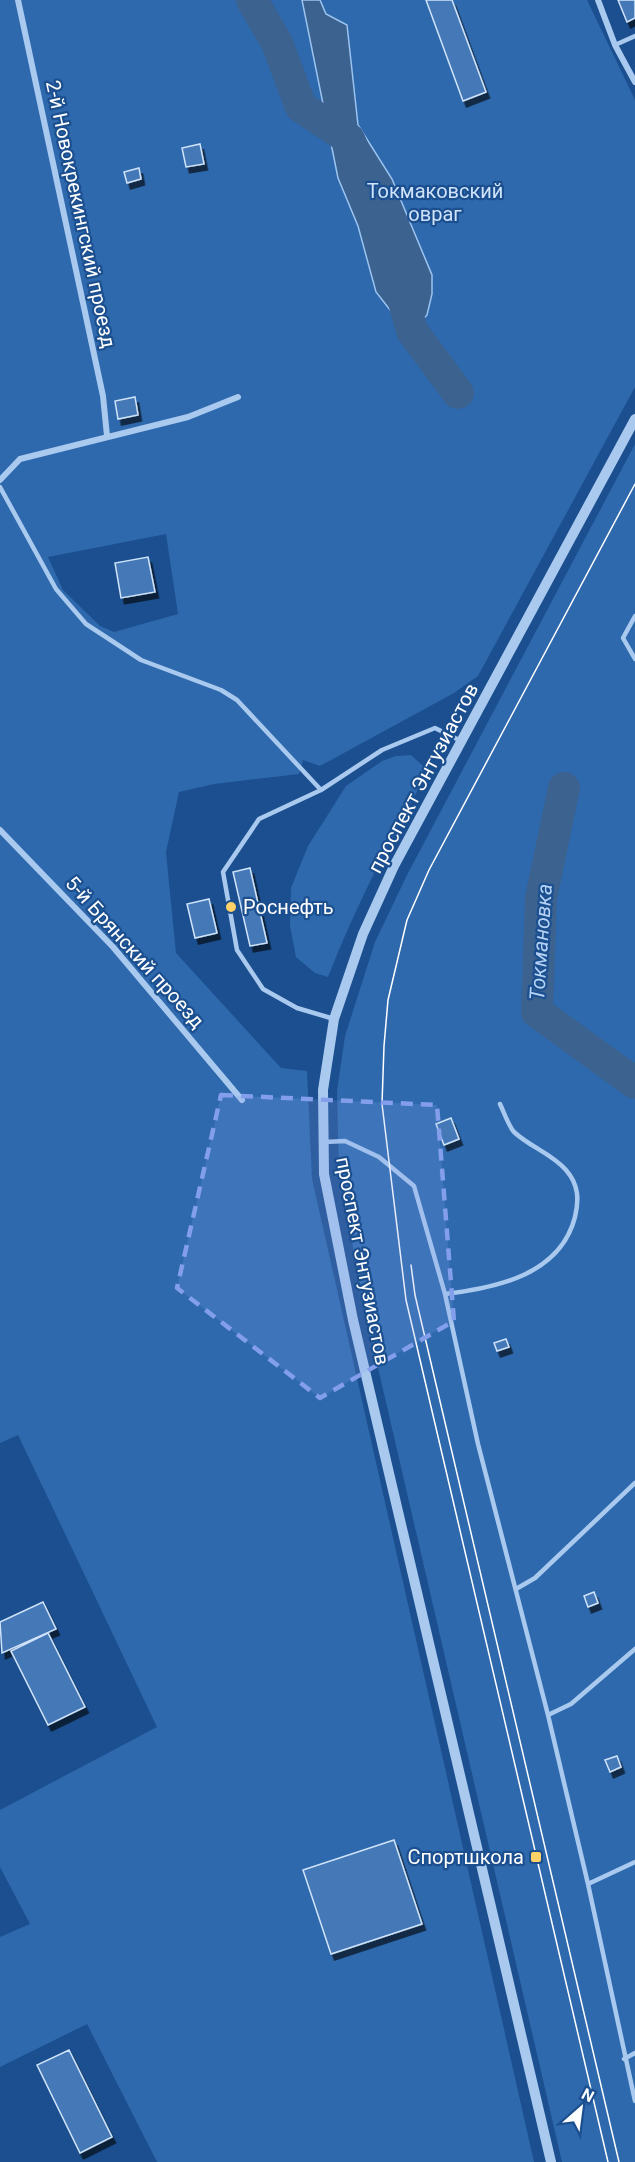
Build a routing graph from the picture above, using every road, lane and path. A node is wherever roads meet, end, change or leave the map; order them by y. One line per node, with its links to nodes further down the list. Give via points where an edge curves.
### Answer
1 (18, 0): 8 (street, 2-й Новокрекингский проезд, via 104,396)
2 (598, 0): 4 (street)
3 (635, 36): 4 (lane)
4 (615, 45): 5 (street)
5 (635, 82)
6 (238, 397): 8 (street, via 188,417)
7 (635, 419): 13 (street, проспект Энтузиастов)
8 (106, 436): 9 (street, via 20,459)
9 (0, 480)
10 (0, 487): 14 (lane, via 56,589 86,624 141,660 221,690 237,700)
11 (635, 616): 12 (lane, via 623,638)
12 (635, 659)
13 (463, 742): 14 (lane, via 435,728 382,750); 16 (street, проспект Энтузиастов, via 394,866 363,934)
14 (321, 789): 16 (lane, via 259,819 223,872 237,950 263,989 297,1008)
15 (0, 830): 17 (street, 5-й Брянский проезд, via 113,948)
16 (334, 1019): 19 (street, проспект Энтузиастов, via 323,1090)
17 (242, 1100)
18 (500, 1104): 20 (lane, via 512,1130 546,1151 567,1171 580,1198 573,1223 560,1248 515,1281)
19 (324, 1142): 20 (lane, via 345,1141 379,1157 414,1186); 30 (street, проспект Энтузиастов, via 324,1174 353,1320)
20 (445, 1294): 22 (lane, via 478,1444)
21 (635, 1483): 22 (lane, via 535,1578)
22 (516, 1589): 24 (lane)
23 (635, 1649): 24 (lane, via 571,1704)
24 (548, 1715): 26 (lane)
25 (635, 1862): 26 (lane)
26 (588, 1884): 28 (lane)
27 (635, 2053): 28 (lane)
28 (624, 2059): 29 (lane)
29 (635, 2101)
30 (551, 2162)

